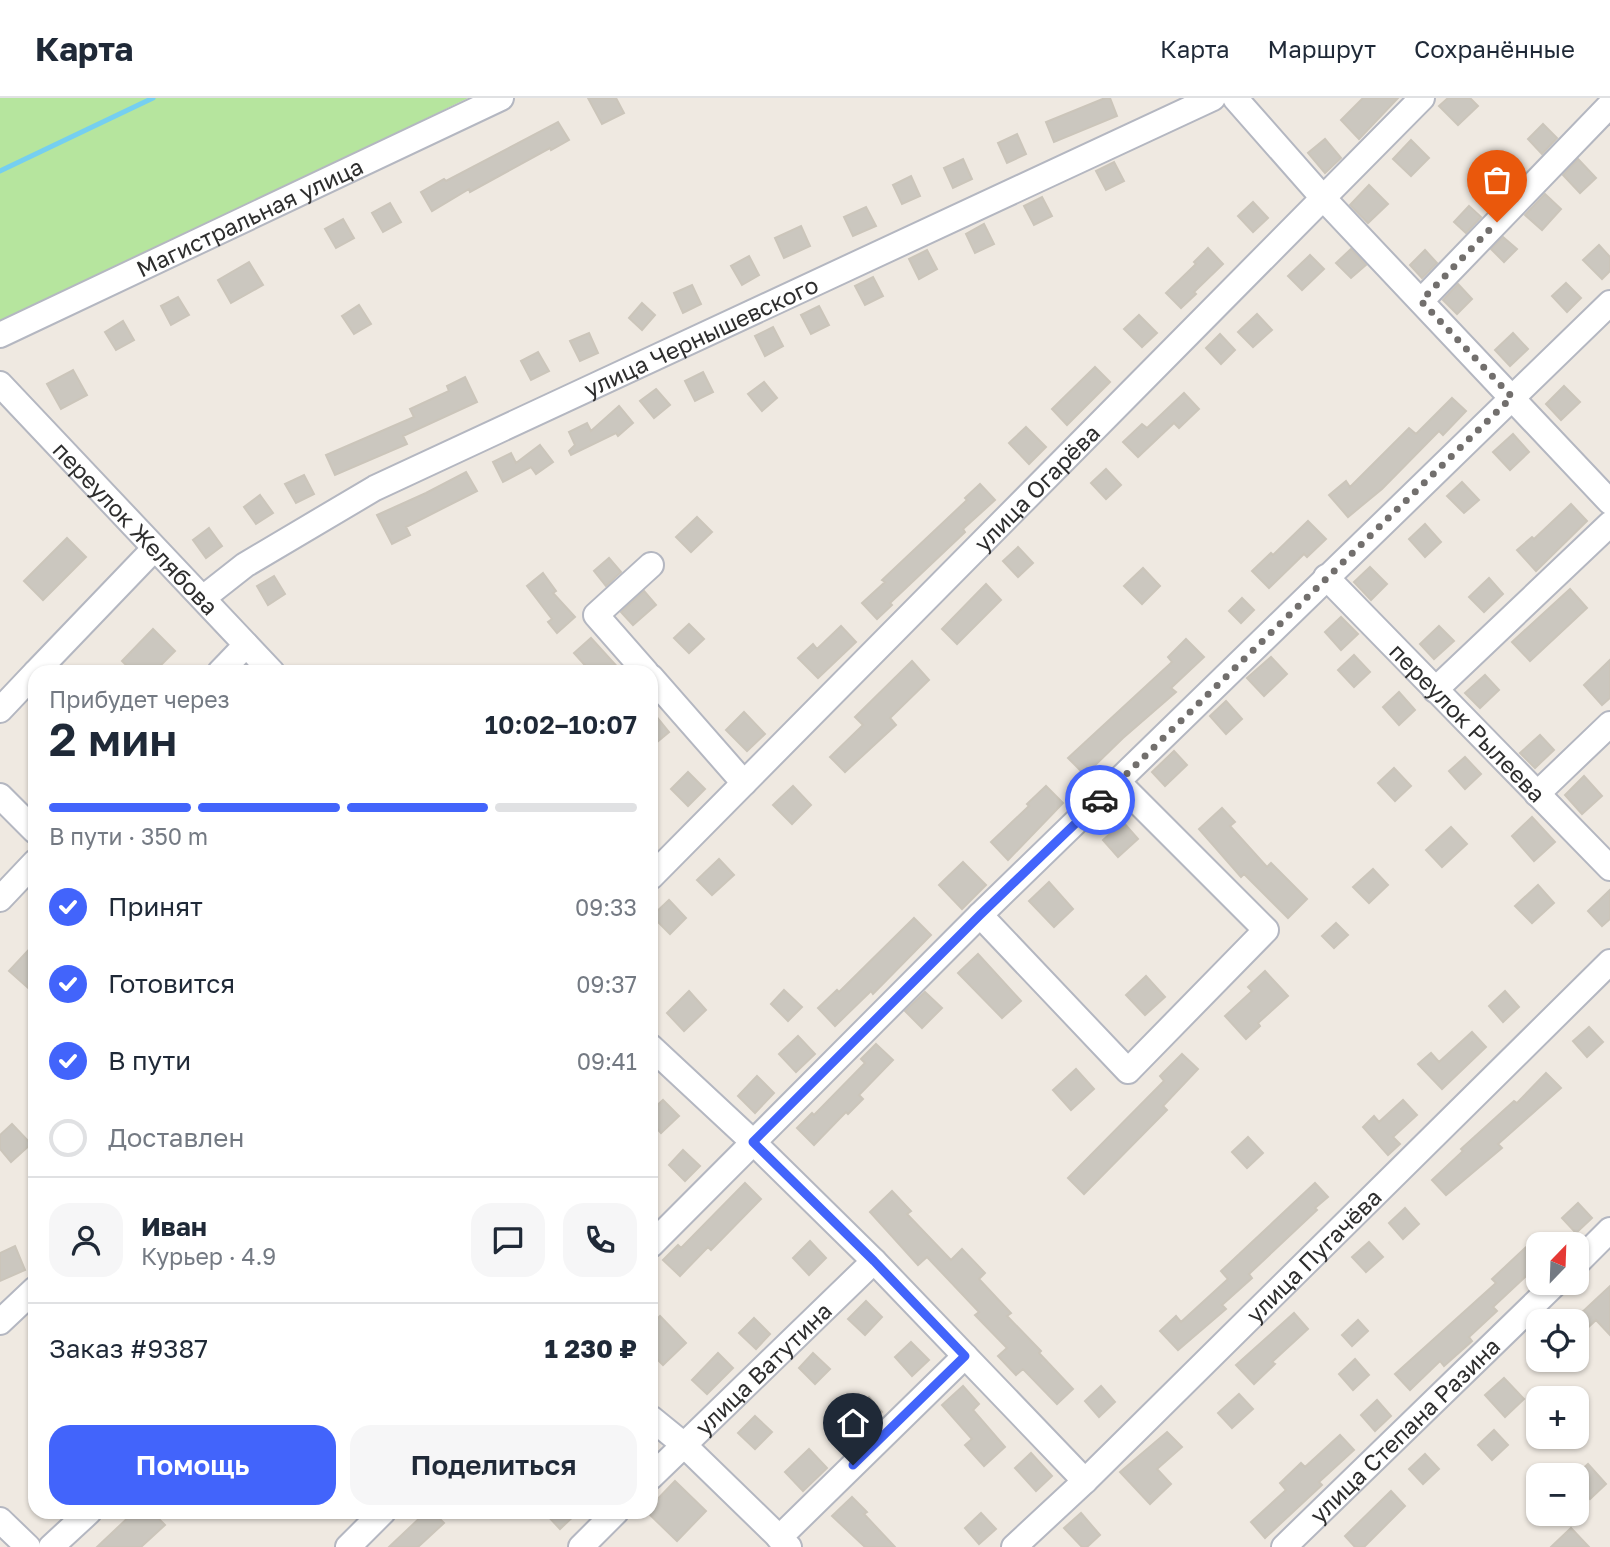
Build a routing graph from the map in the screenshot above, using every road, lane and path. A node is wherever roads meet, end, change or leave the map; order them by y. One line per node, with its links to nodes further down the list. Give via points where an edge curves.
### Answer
1 (501, 98): 9 (street, Магистральная улица)
2 (1213, 98): 17 (street, улица Чернышевского, via 375,488 245,565)
3 (1235, 98): 6 (street)
4 (1422, 98): 6 (street, улица Огарёва)
5 (1610, 105): 7 (street)
6 (1324, 199): 7 (street); 29 (street, улица Огарёва)
7 (1421, 301): 11 (street)
8 (1610, 303): 11 (street)
9 (0, 335)
10 (0, 384): 14 (street, переулок Желябова)
11 (1512, 397): 12 (street); 16 (street)
12 (1610, 502)
13 (1610, 524): 25 (street)
14 (154, 549): 17 (street, переулок Желябова); 19 (street)
15 (652, 565): 22 (street, via 596,615)
16 (1326, 578): 25 (street, переулок Рылеева); 28 (street)
17 (202, 598): 18 (street, переулок Желябова)
18 (246, 645): 20 (street); 21 (street, переулок Желябова)
19 (44, 665)
20 (227, 665)
21 (265, 665)
22 (640, 665)
23 (28, 681): 26 (street)
24 (658, 685): 29 (street)
25 (1436, 690): 30 (street, переулок Рылеева)
26 (0, 710)
27 (1610, 724): 30 (street)
28 (1118, 782): 37 (street); 37 (street, via 1266,930 1128,1071)
29 (744, 783): 35 (street, улица Огарёва)
30 (1537, 794): 33 (street, переулок Рылеева)
31 (0, 796): 32 (street)
32 (28, 824)
33 (1610, 868)
34 (28, 869): 36 (street)
35 (658, 870)
36 (0, 899)
37 (980, 915): 40 (street)
38 (1610, 962): 50 (street, улица Пугачёва)
39 (658, 1054): 40 (street)
40 (753, 1142): 42 (street); 44 (street)
41 (1610, 1230): 43 (street)
42 (658, 1238)
43 (1589, 1251)
44 (874, 1261): 46 (street); 48 (street, улица Ватутина)
45 (1544, 1295): 61 (street, улица Степана Разина)
46 (965, 1356): 50 (street); 55 (street)
47 (658, 1424): 48 (street)
48 (683, 1444): 49 (street, улица Ватутина); 55 (street)
49 (658, 1470)
50 (1085, 1481): 60 (street, улица Пугачёва)
51 (81, 1519): 57 (street)
52 (376, 1519): 58 (street)
53 (609, 1519): 59 (street)
54 (0, 1520): 56 (street)
55 (784, 1543)
56 (27, 1547)
57 (51, 1547)
58 (348, 1547)
59 (581, 1547)
60 (1014, 1547)
61 (1283, 1547)

